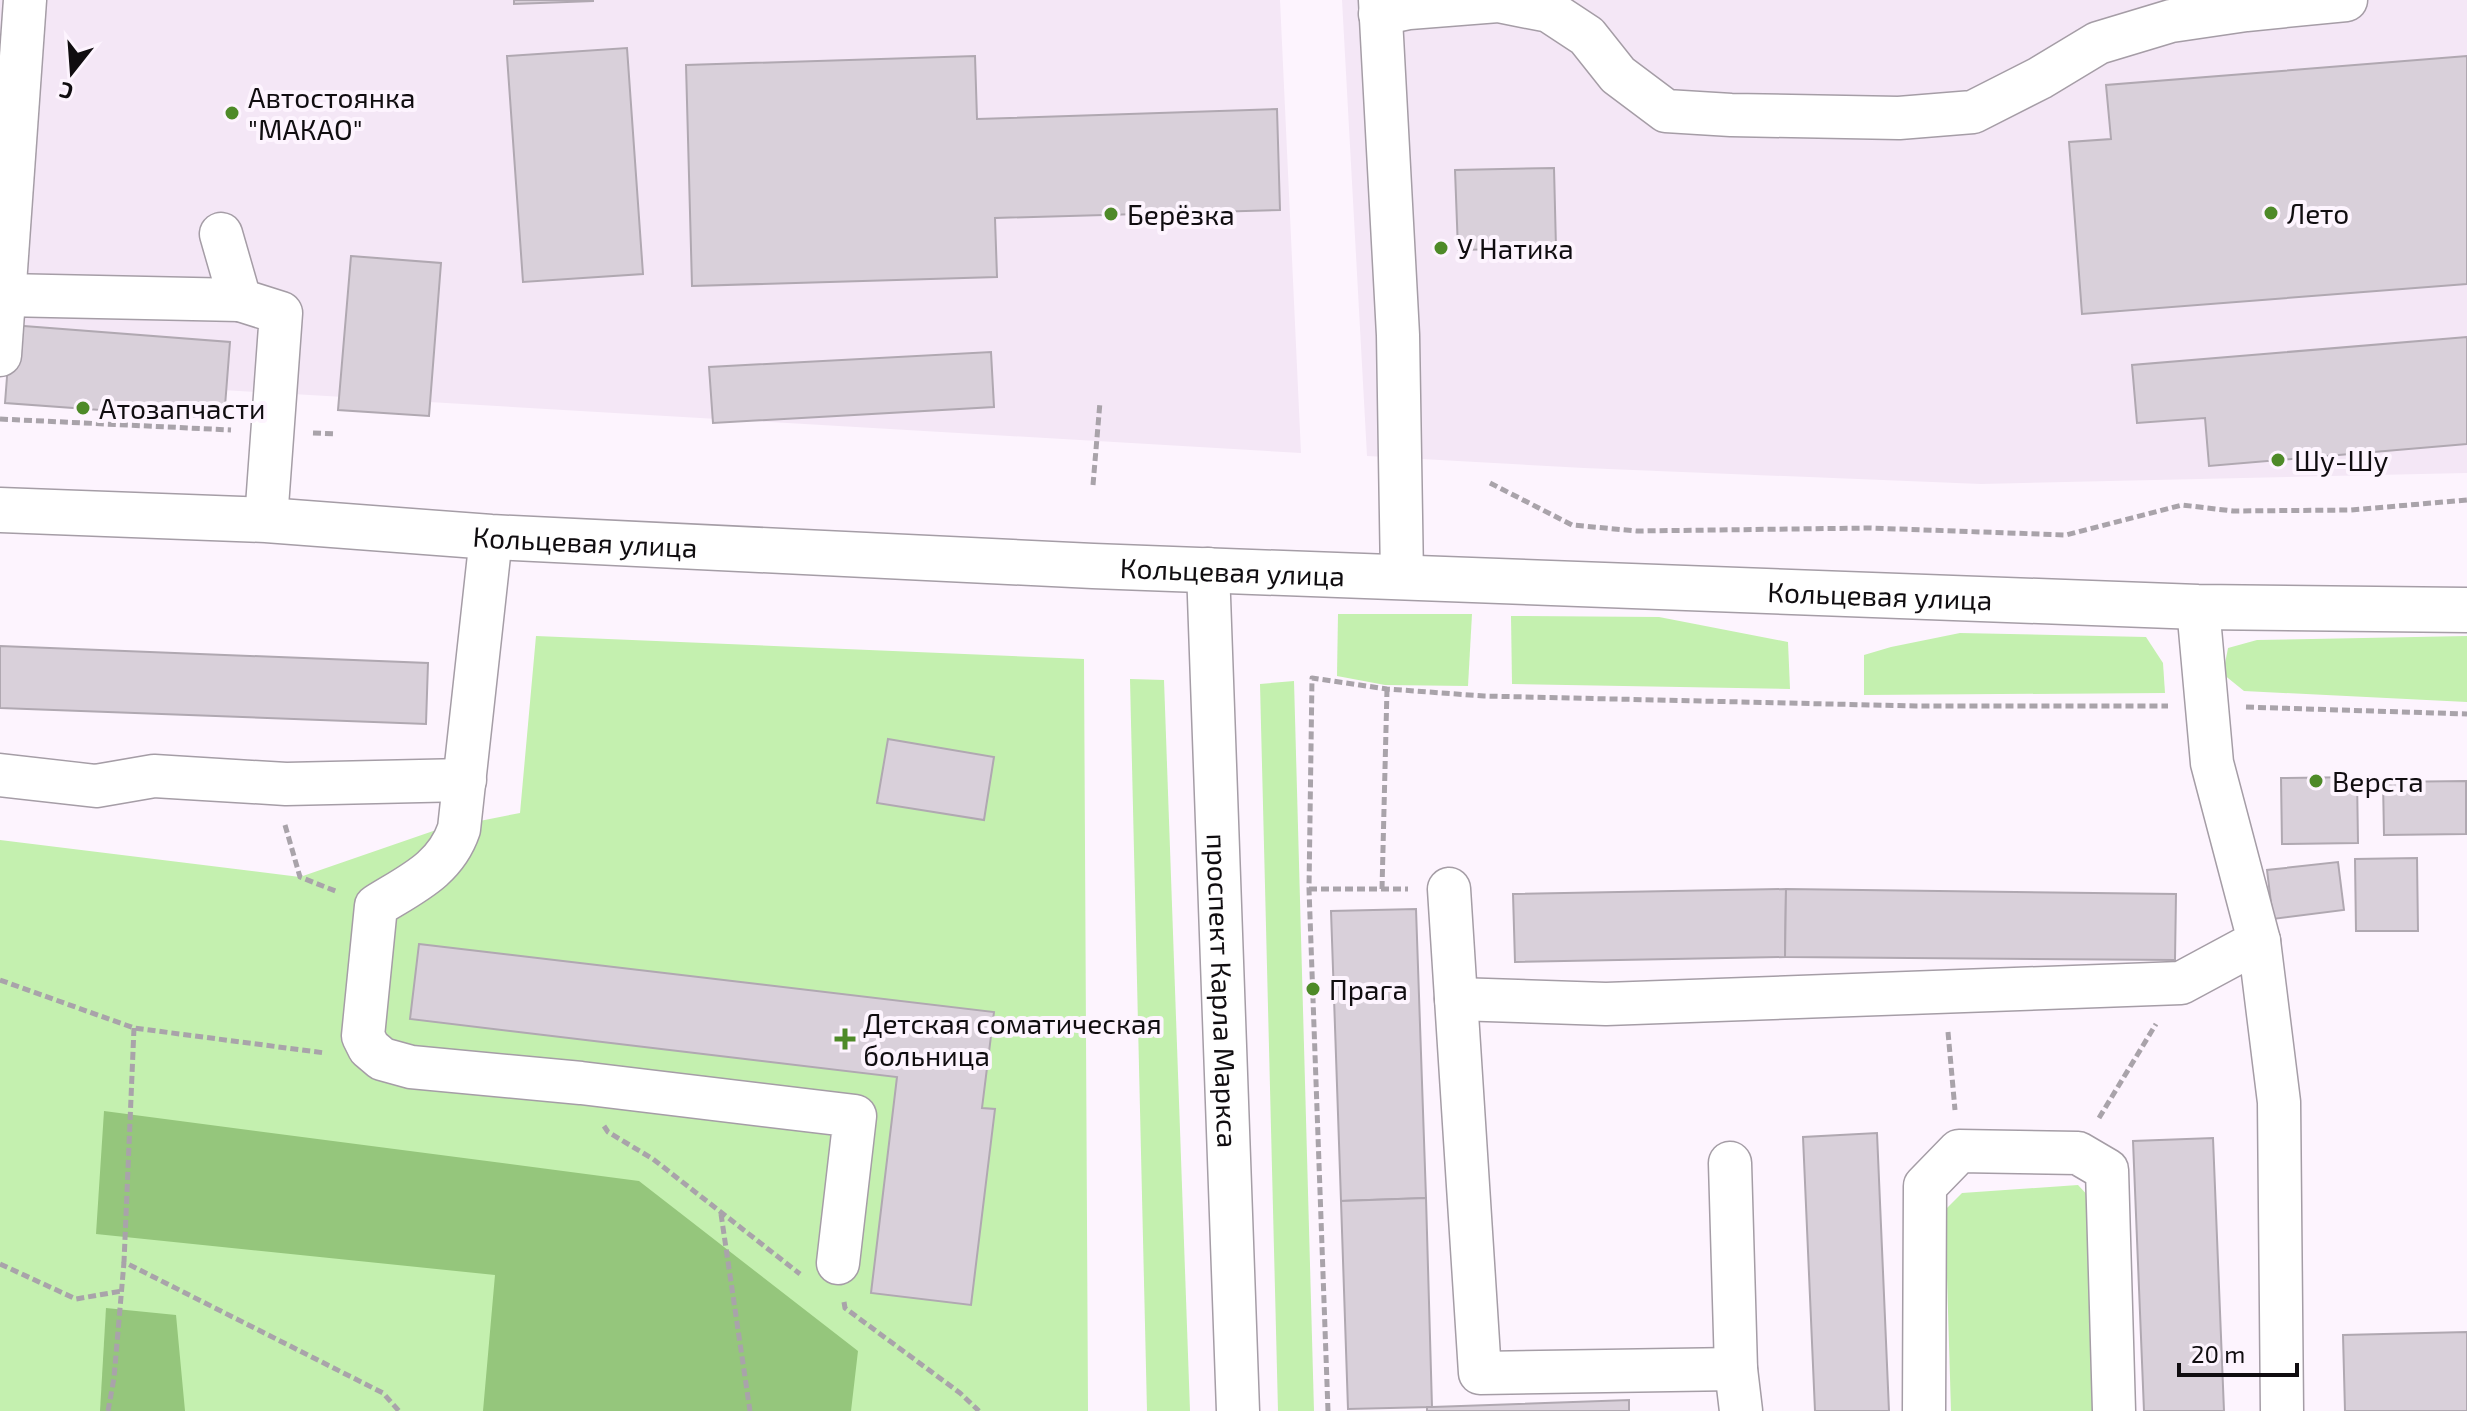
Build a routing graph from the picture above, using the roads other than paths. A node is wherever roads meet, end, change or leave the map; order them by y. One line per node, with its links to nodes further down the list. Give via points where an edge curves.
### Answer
1 (25, 0): 5 (street)
2 (2346, 0): 3 (street, via 2171,21 2098,43 1973,112 1899,118 1666,111 1618,75 1587,36 1549,11 1498,1)
3 (1380, 7): 12 (street, via 1398,335)
4 (221, 234): 6 (street)
5 (4, 295): 6 (street); 7 (street)
6 (240, 300): 9 (street, via 281,313)
7 (0, 355)
8 (0, 510): 9 (main road, Кольцевая улица)
9 (266, 520): 10 (main road, Кольцевая улица)
10 (491, 537): 11 (main road, Кольцевая улица); 16 (street)
11 (1208, 569): 12 (main road, Кольцевая улица); 23 (street, проспект Карла Маркса)
12 (1402, 577): 13 (main road, Кольцевая улица)
13 (2198, 607): 14 (main road, Кольцевая улица); 18 (street, via 2212,763)
14 (2467, 610)
15 (0, 775): 16 (street, via 96,786 154,776 286,784)
16 (465, 780): 21 (street, via 452,849 440,864 376,906 363,1036 369,1048 382,1059 411,1067 855,1116)
17 (1449, 889): 19 (street)
18 (2259, 941): 19 (street, via 2181,983 1606,1004); 27 (street, via 2279,1102)
19 (1456, 999): 22 (street, via 1480,1373)
20 (1730, 1163): 22 (street)
21 (825, 1280)
22 (1736, 1369): 24 (street)
23 (1238, 1411)
24 (1741, 1411)
25 (1924, 1411): 26 (street, via 1925,1186 1959,1151 2078,1153 2107,1170)
26 (2114, 1411)
27 (2282, 1411)

